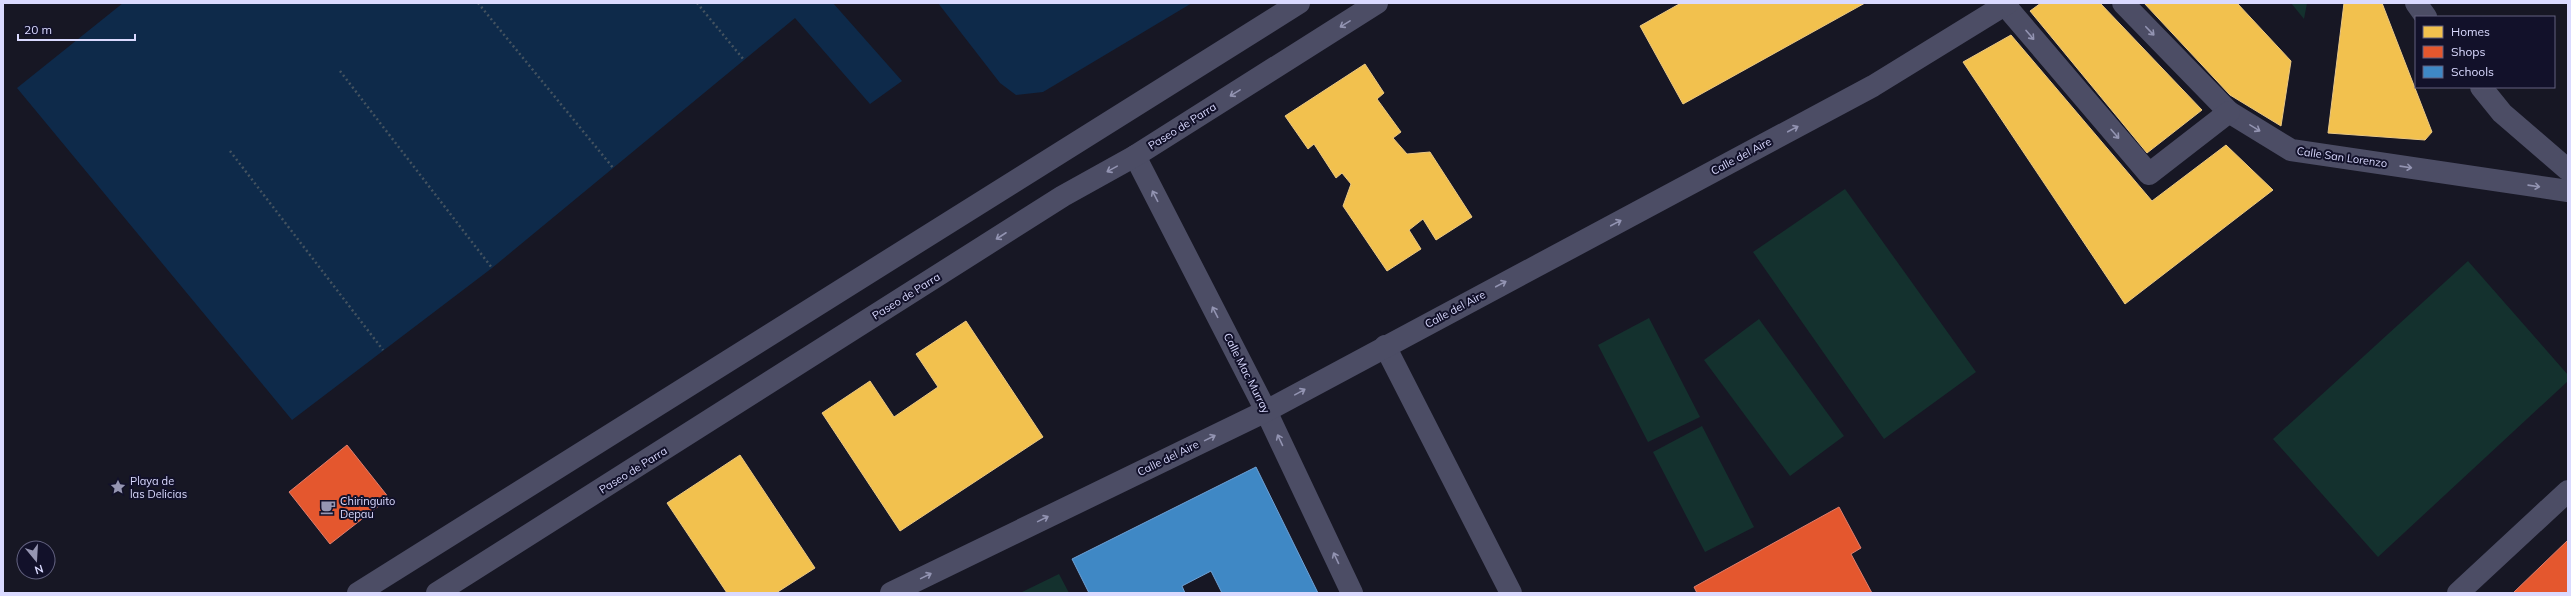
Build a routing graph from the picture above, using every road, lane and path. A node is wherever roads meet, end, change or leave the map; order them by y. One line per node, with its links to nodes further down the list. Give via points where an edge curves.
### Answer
1 (478, 3): 15 (path)
2 (697, 3): 9 (path)
3 (1299, 3): 23 (street)
4 (1378, 3): 14 (street, Paseo de Parra, one-way to 14)
5 (2123, 3): 12 (street, Calle San Lorenzo, one-way to 12)
6 (2416, 3): 8 (street)
7 (2007, 4): 12 (street, one-way to 12, via 2149,174); 19 (street, Calle del Aire, one-way to 7, via 1873,86)
8 (2425, 16)
9 (744, 60)
10 (340, 71): 18 (path)
11 (2482, 88): 16 (street, via 2502,113)
12 (2228, 112): 17 (street, Calle San Lorenzo, one-way to 17, via 2292,150)
13 (230, 151): 20 (path)
14 (1135, 156): 21 (street, Calle Mac Murray, one-way to 14); 24 (street, Paseo de Parra, one-way to 24, via 1063,196)
15 (614, 169)
16 (2568, 170)
17 (2568, 191)
18 (492, 268)
19 (1385, 346): 21 (street, Calle del Aire, one-way to 19); 27 (street)
20 (383, 350)
21 (1266, 411): 25 (street, Calle del Aire, one-way to 21); 26 (street, Calle Mac Murray, one-way to 21)
22 (2568, 492): 28 (street)
23 (358, 593)
24 (437, 593)
25 (891, 593)
26 (1352, 593)
27 (1511, 593)
28 (2458, 593)

